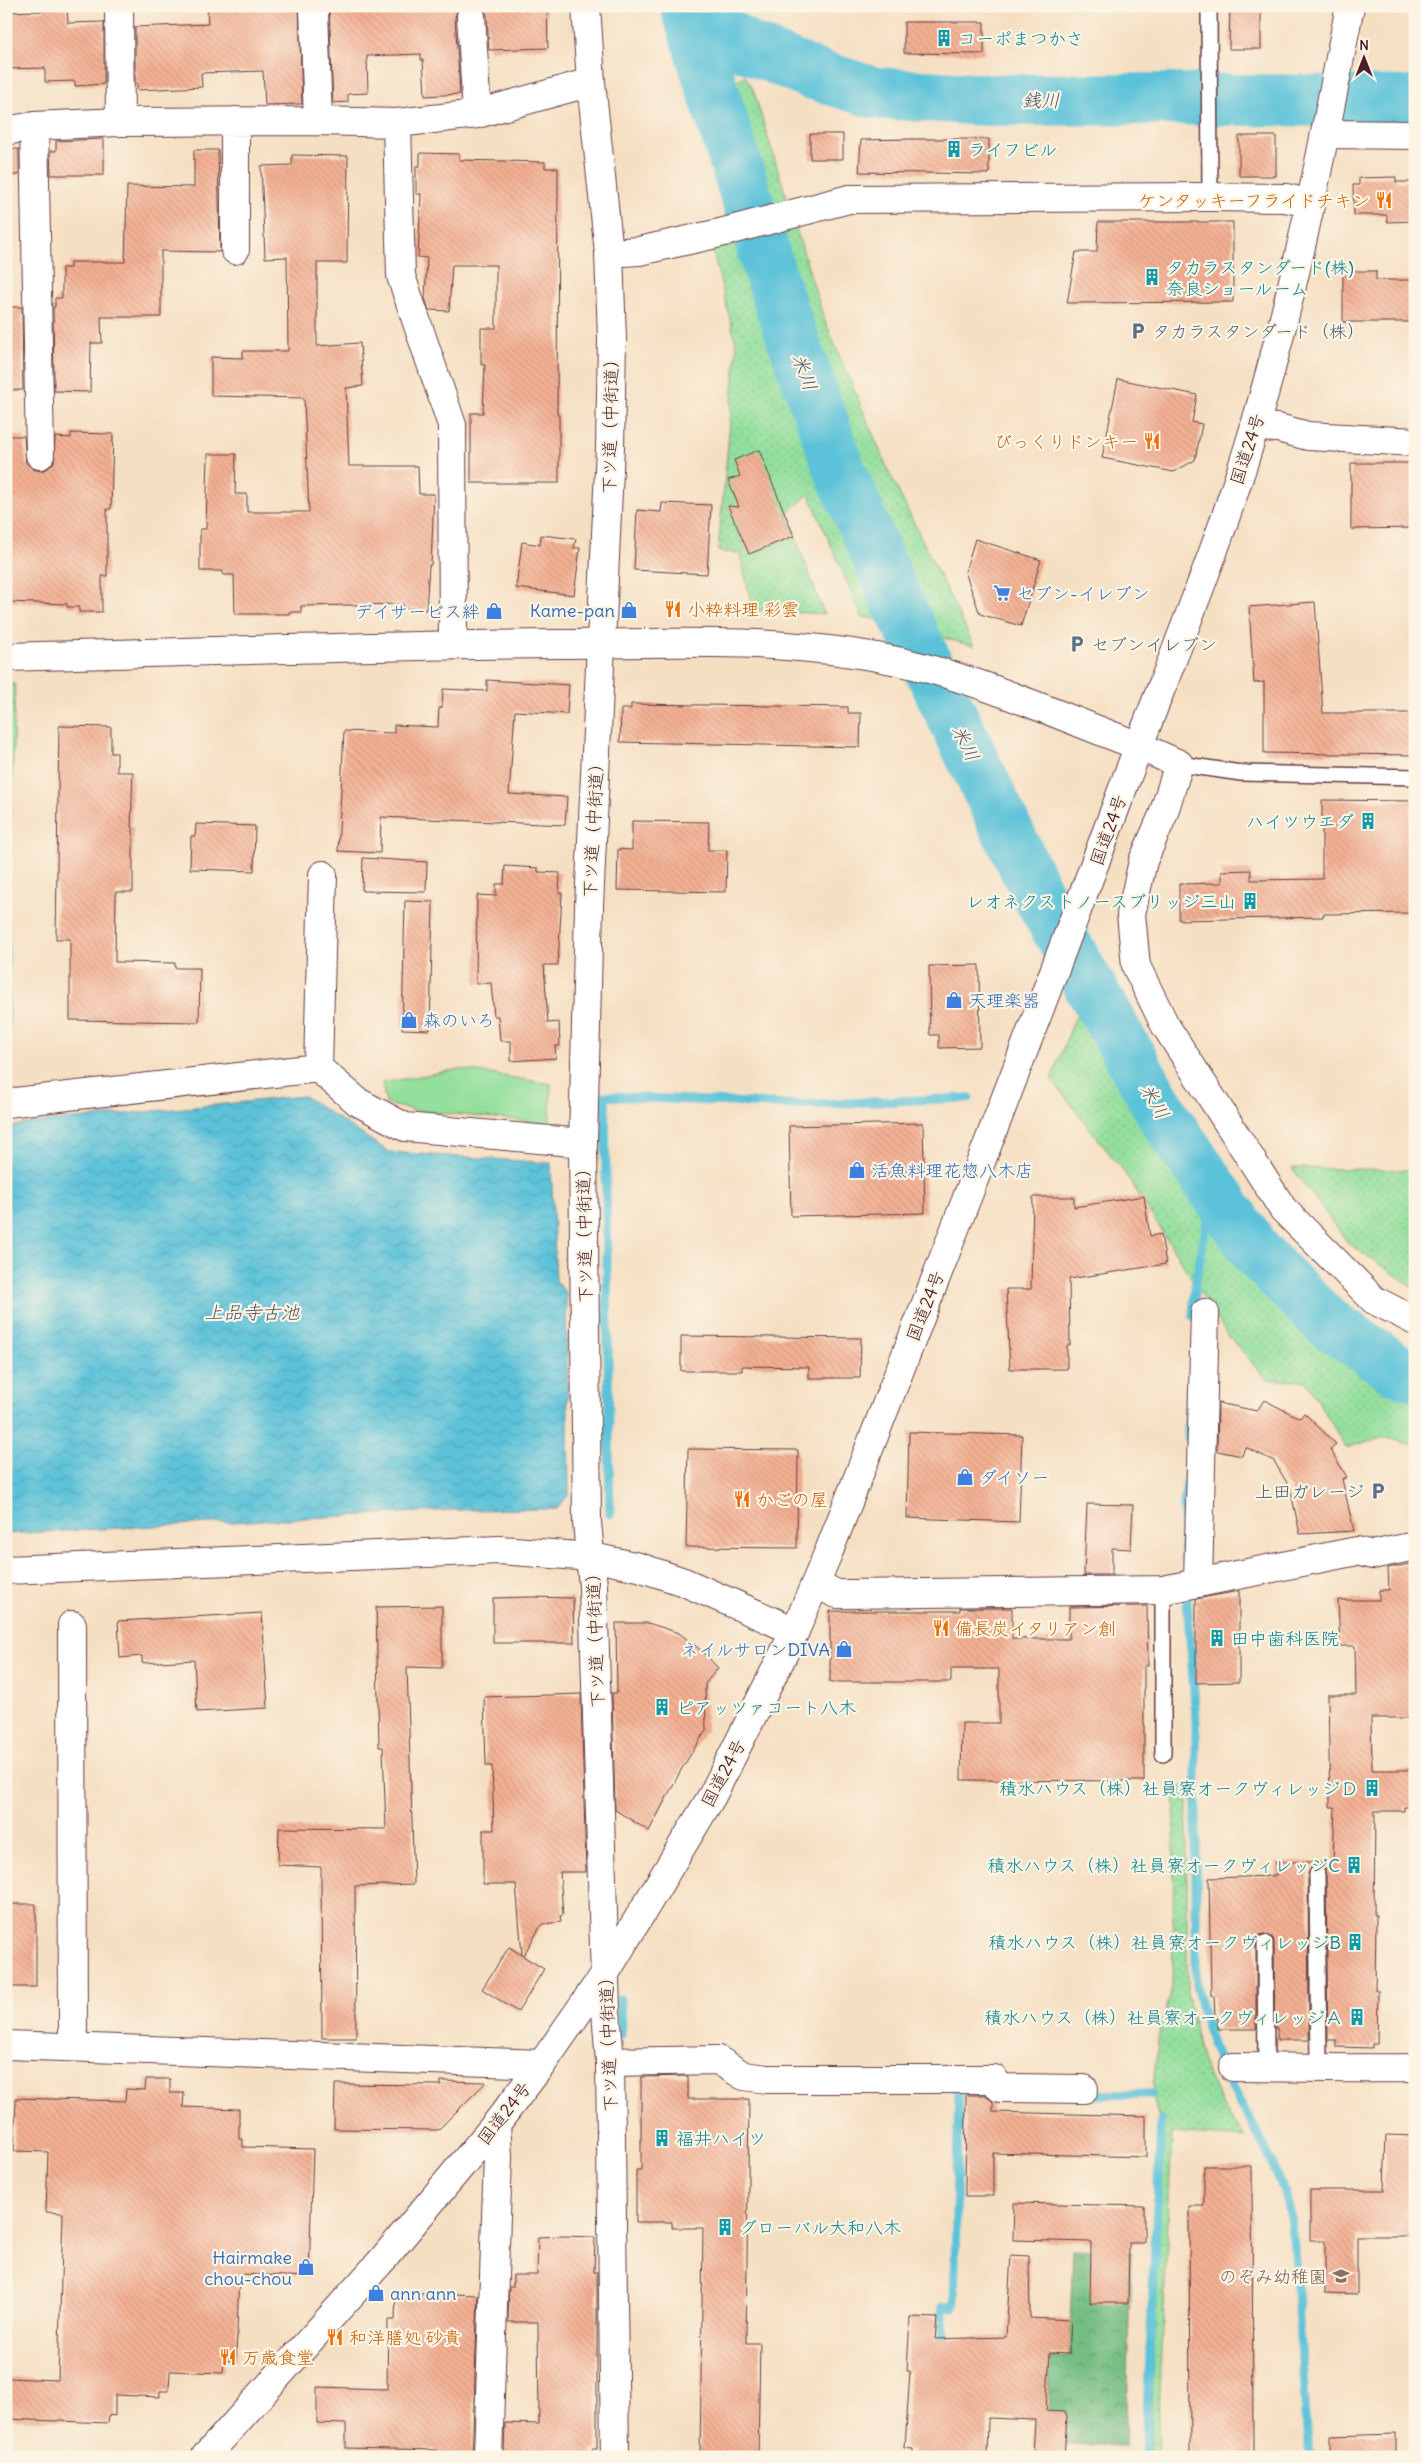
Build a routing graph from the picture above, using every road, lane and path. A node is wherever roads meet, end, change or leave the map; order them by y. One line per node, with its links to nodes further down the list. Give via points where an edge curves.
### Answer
1 (119, 6): 11 (main road)
2 (586, 6): 7 (main road, 下ツ道（中街道）)
3 (1209, 6): 17 (lane)
4 (1350, 6): 15 (main road, 国道24号)
5 (314, 10): 10 (main road)
6 (471, 16): 8 (main road)
7 (591, 82): 8 (main road); 20 (main road, 下ツ道（中街道）)
8 (477, 114): 12 (main road)
9 (235, 121): 10 (main road); 11 (main road); 19 (main road)
10 (318, 121): 12 (main road)
11 (120, 122): 13 (main road)
12 (396, 123): 24 (main road, via 401,276 452,425)
13 (34, 126): 14 (main road); 23 (main road)
14 (6, 131)
15 (1326, 131): 16 (main road); 18 (main road, 国道24号)
16 (1415, 135)
17 (1210, 197): 18 (main road, via 1286,198); 20 (main road, via 849,199 716,234 639,251)
18 (1308, 204): 21 (main road, 国道24号, via 1284,322)
19 (235, 250)
20 (609, 253): 25 (main road, 下ツ道（中街道）, via 612,339 610,447)
21 (1255, 427): 22 (main road, via 1278,428 1308,436); 27 (main road, 国道24号, via 1212,558)
22 (1415, 442)
23 (40, 455)
24 (453, 644): 25 (main road); 26 (main road)
25 (601, 644): 27 (main road, via 709,642 798,647 876,657 920,666 1031,702); 33 (main road, 下ツ道（中街道）, via 589,906)
26 (6, 657)
27 (1139, 746): 28 (main road); 40 (main road, 国道24号, via 1040,1014)
28 (1178, 764): 29 (lane, via 1241,773); 35 (main road, via 1163,815 1143,861 1131,914 1136,966 1165,1025 1283,1209 1374,1300)
29 (1415, 777)
30 (323, 874): 31 (main road)
31 (318, 1068): 32 (main road); 33 (main road, via 358,1102 405,1127)
32 (6, 1103)
33 (583, 1143): 37 (main road, 下ツ道（中街道）, via 587,1522)
34 (1205, 1312): 39 (main road)
35 (1415, 1321)
36 (1415, 1546): 39 (main road, via 1372,1555 1357,1552)
37 (592, 1557): 38 (main road, via 500,1550); 43 (main road, via 684,1582); 47 (main road, 下ツ道（中街道）)
38 (6, 1570)
39 (1198, 1581): 41 (main road)
40 (816, 1584): 41 (main road, via 837,1594); 43 (main road, 国道24号)
41 (1164, 1590): 44 (lane)
42 (72, 1624): 49 (main road)
43 (795, 1631): 47 (main road, 国道24号, via 712,1796)
44 (1164, 1754)
45 (1317, 1874): 52 (lane)
46 (1265, 1943): 53 (lane)
47 (606, 1972): 50 (main road, 下ツ道（中街道）); 51 (main road, 国道24号)
48 (6, 2045): 49 (main road)
49 (73, 2047): 51 (main road)
50 (610, 2062): 56 (main road, via 718,2060 744,2076 767,2079 994,2079 1000,2088); 60 (main road, 下ツ道（中街道）)
51 (542, 2064): 57 (main road, 国道24号)
52 (1319, 2066): 53 (main road); 55 (main road, via 1336,2070)
53 (1266, 2067): 54 (main road)
54 (1232, 2068)
55 (1415, 2068)
56 (1084, 2089)
57 (496, 2124): 58 (main road, 国道24号, via 383,2259); 59 (main road, via 498,2156)
58 (205, 2457)
59 (488, 2457)
60 (615, 2457)

